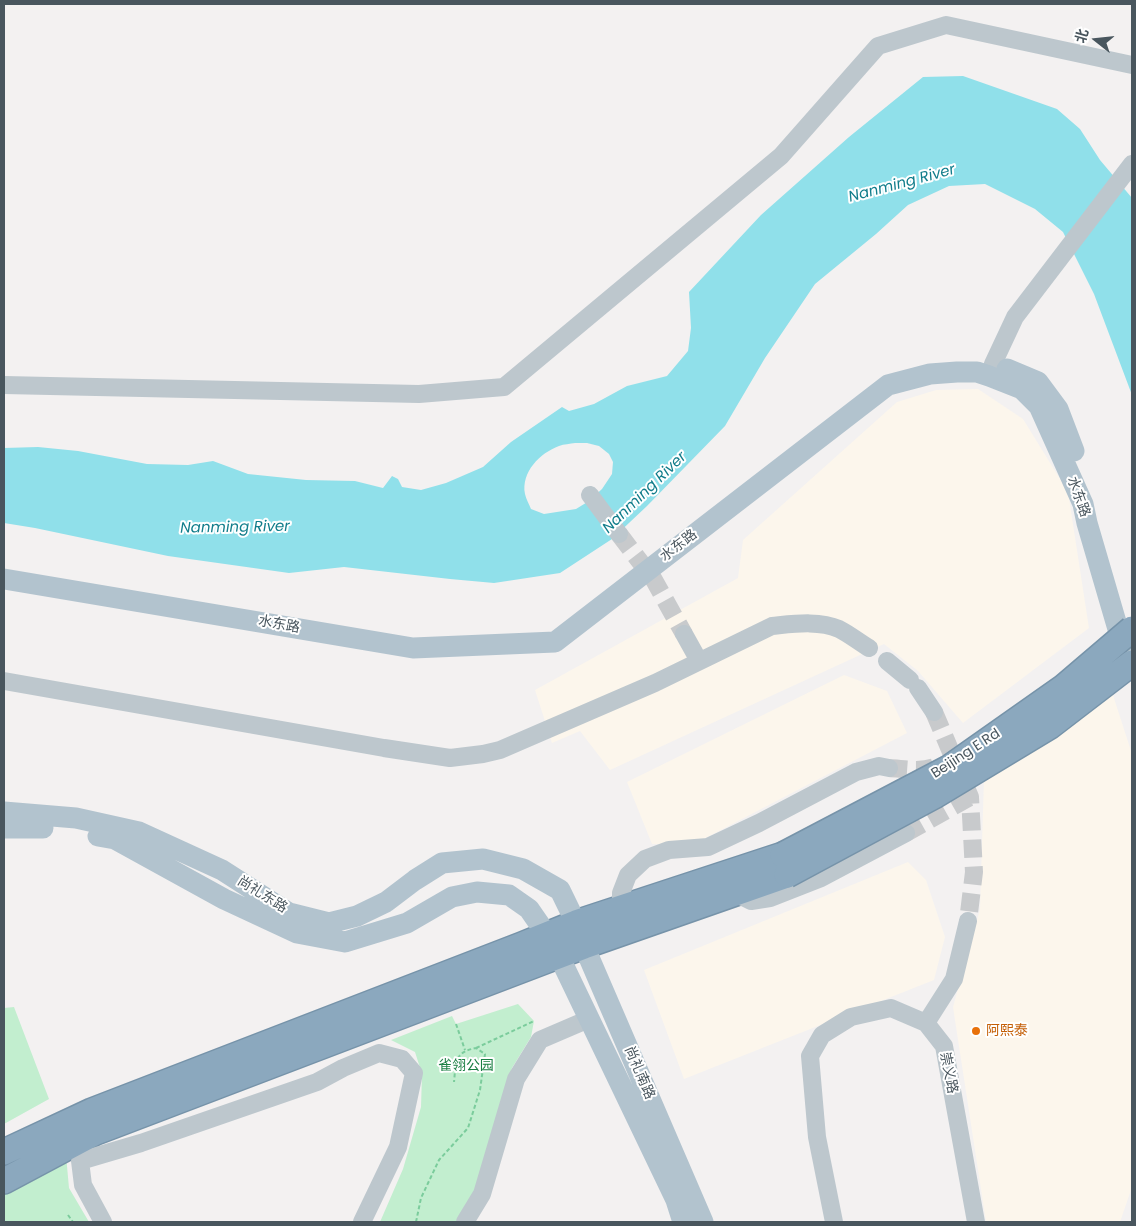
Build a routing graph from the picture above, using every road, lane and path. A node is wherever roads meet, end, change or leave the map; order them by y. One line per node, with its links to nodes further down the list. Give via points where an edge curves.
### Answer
1 (1132, 65): 4 (street, via 946,24 878,46 781,156 504,387 419,394)
2 (1132, 164): 3 (street, via 1015,317)
3 (991, 370): 7 (main road, 水东路, via 959,361 925,363 873,380 548,634 412,634); 8 (main road, 水东路, via 930,374 888,386 555,642 413,648); 9 (main road, 水东路, via 1038,382 1058,409 1095,506); 15 (main road, 水东路, via 1022,389 1039,406 1083,504)
4 (4, 386)
5 (590, 495): 6 (street)
6 (619, 534)
7 (4, 566)
8 (4, 579)
9 (1132, 630): 22 (highway, Beijing E Rd, bridge, via 1064,687 949,768)
10 (684, 634): 12 (street)
11 (869, 648): 12 (street, via 838,629 819,624 792,624 772,626)
12 (699, 661): 16 (street, via 500,750 450,758)
13 (887, 661): 17 (street, via 914,684)
14 (1132, 663): 22 (highway, Beijing E Rd, bridge, via 1050,726 934,796)
15 (1132, 677)
16 (4, 681)
17 (934, 712)
18 (889, 768): 24 (street, via 879,766 856,772 708,847 669,850 645,859 628,875 621,893)
19 (4, 812): 26 (main road, 尚礼东路, via 76,818 139,832 222,870 289,913 329,923 357,916 386,902 442,863 483,859 523,869 560,890)
20 (4, 828): 27 (main road, 尚礼东路, via 51,828 115,839 224,899 306,935 344,942 407,923 452,897 477,892 509,895 529,909)
21 (906, 833): 23 (street, via 821,878 770,898 751,901)
22 (785, 865): 23 (highway); 24 (highway)
23 (735, 893): 26 (highway)
24 (621, 908): 26 (highway)
25 (968, 921): 32 (street, via 954,979)
26 (580, 934): 27 (highway); 28 (highway); 47 (main road, 尚礼南路)
27 (547, 935): 28 (main road, 尚礼南路); 38 (highway, via 92,1111)
28 (559, 956): 29 (main road, 尚礼南路); 33 (highway)
29 (589, 1020): 45 (street, via 540,1040 516,1079 482,1194); 46 (main road, 尚礼南路, via 676,1200)
30 (534, 1021): 34 (path)
31 (456, 1024): 35 (path)
32 (926, 1024): 48 (street, 崇义路, via 891,1008 851,1017 822,1035 810,1056 817,1137); 49 (street, 崇义路, via 944,1046)
33 (331, 1043): 36 (street); 39 (highway, via 96,1132)
34 (476, 1048): 35 (path); 44 (path, via 485,1054 480,1090 468,1128 439,1160 421,1198)
35 (465, 1050): 37 (path, via 456,1060)
36 (343, 1068): 42 (street, via 317,1082 80,1161 83,1185); 43 (street, via 379,1053 402,1059 414,1073 398,1147)
37 (454, 1082)
38 (4, 1152)
39 (5, 1180)
40 (68, 1216): 41 (path)
41 (73, 1222)
42 (103, 1222)
43 (362, 1222)
44 (416, 1222)
45 (465, 1222)
46 (683, 1222)
47 (704, 1222)
48 (834, 1222)
49 (976, 1222)

